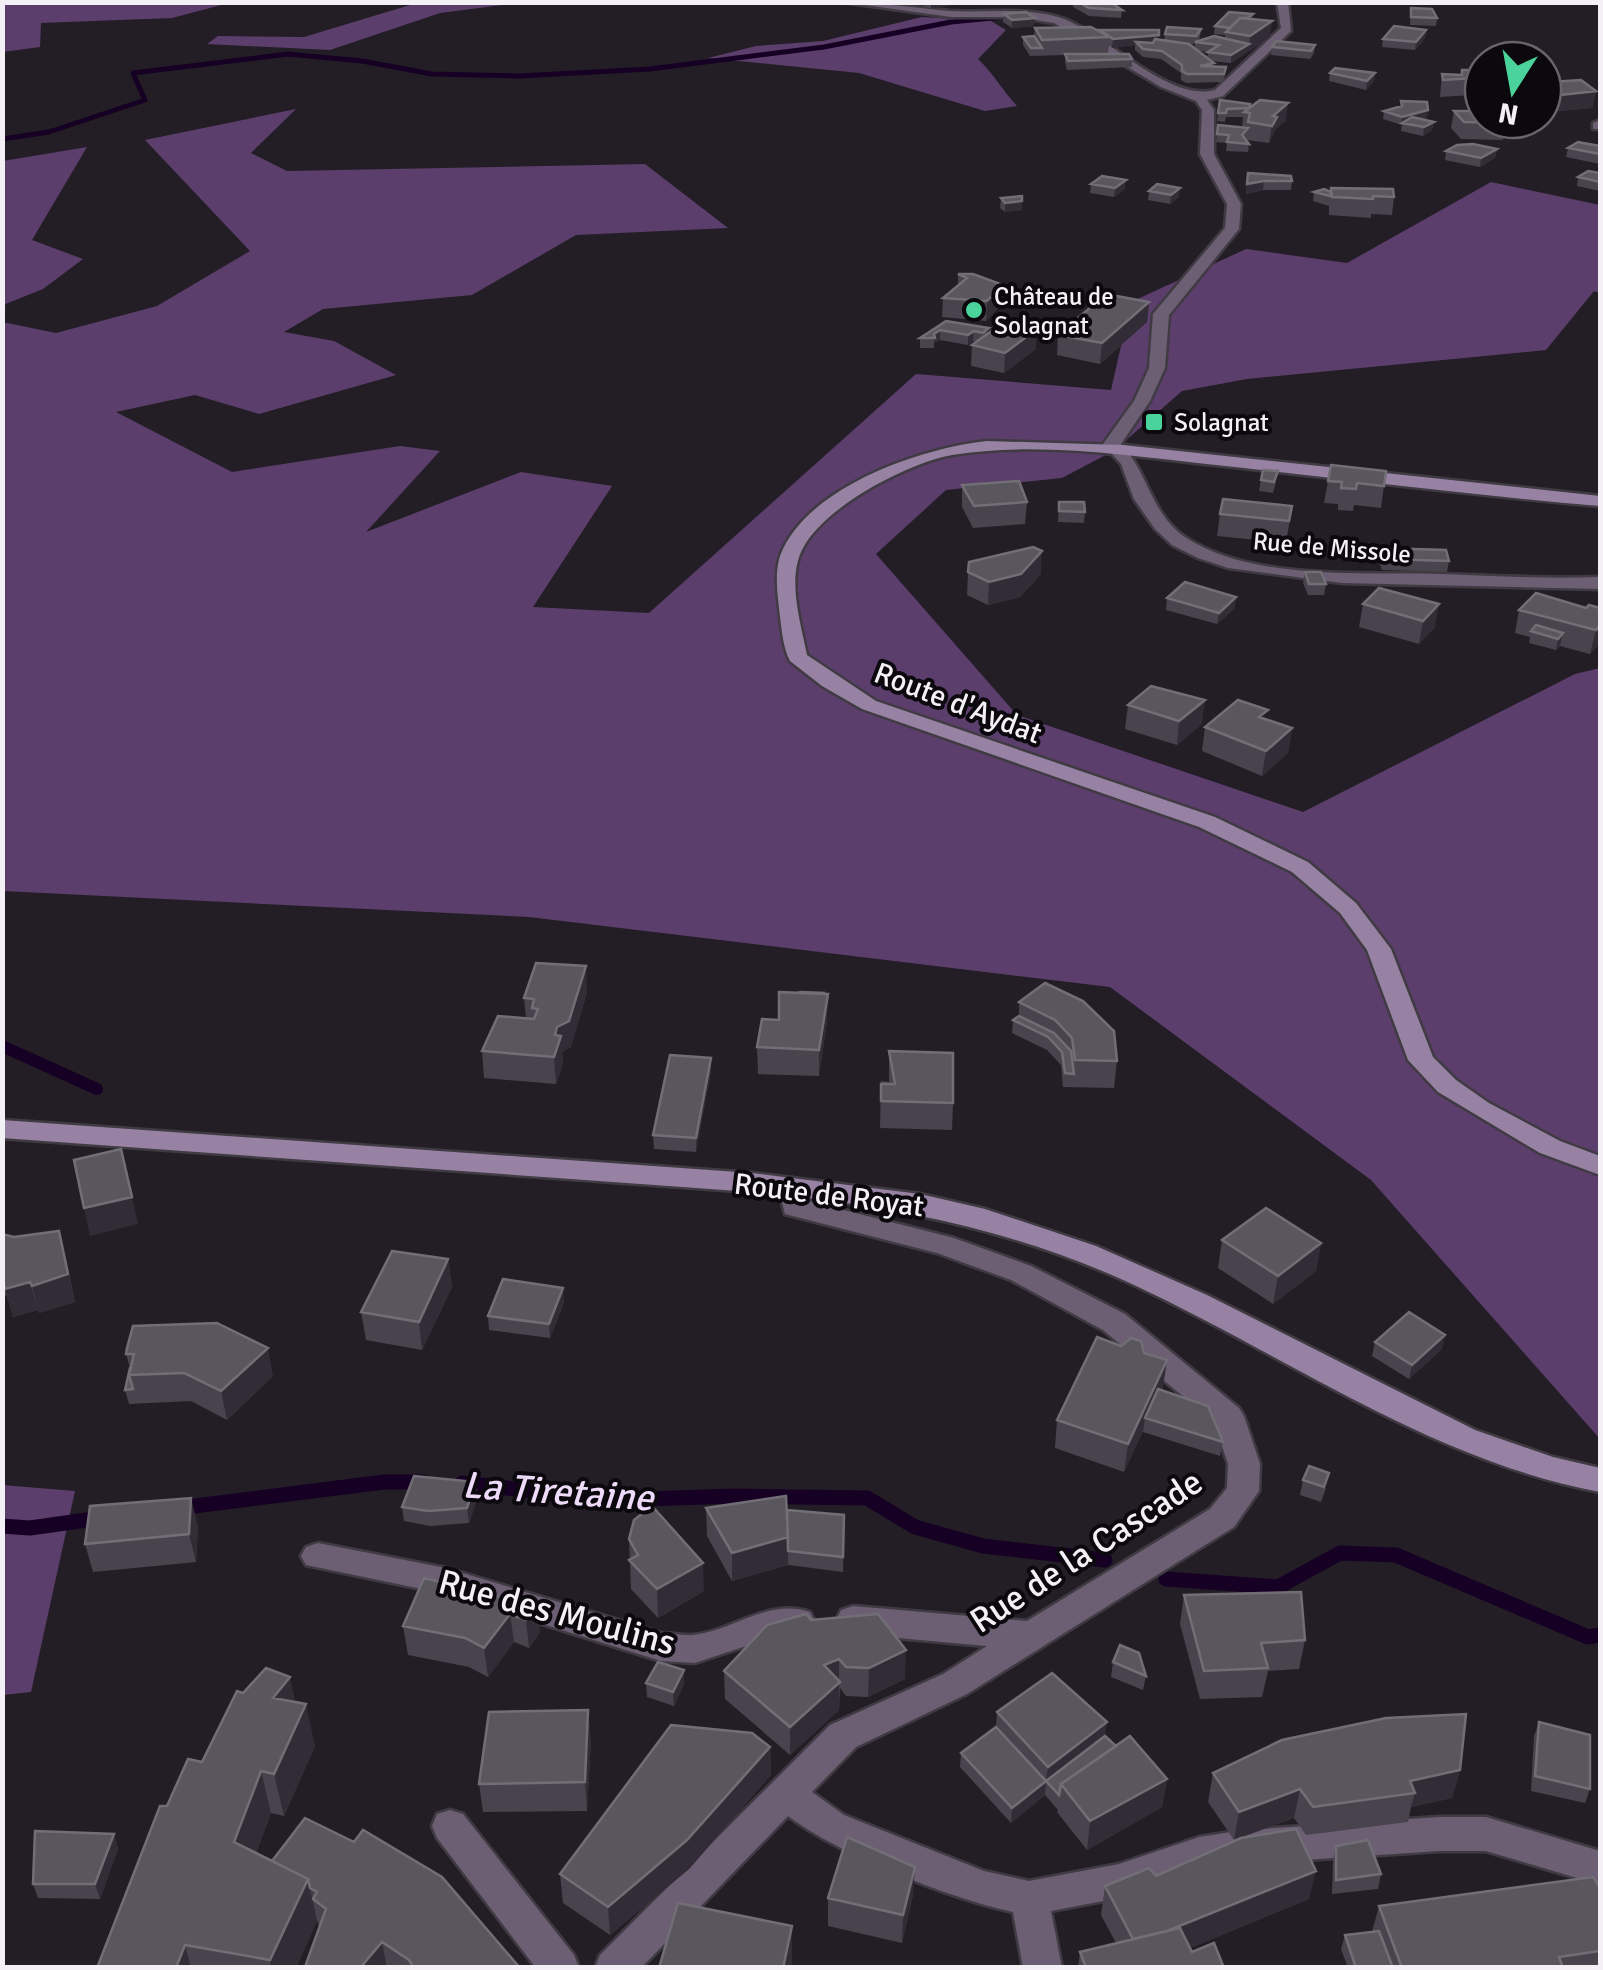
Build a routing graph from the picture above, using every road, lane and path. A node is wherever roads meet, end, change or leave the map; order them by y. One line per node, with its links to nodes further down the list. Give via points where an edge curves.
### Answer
1 (848, 2): 4 (street)
2 (958, 2): 4 (street)
3 (1282, 2): 6 (street, via 1287,29)
4 (1002, 14): 7 (street, via 1058,20)
5 (1224, 66): 6 (street)
6 (1243, 70): 7 (street, via 1219,93)
7 (1200, 98): 8 (street, via 1208,110 1207,154 1234,204 1232,229 1160,314 1156,368 1112,444)
8 (1115, 450): 9 (main road, Route d'Aydat); 10 (street, Rue de Missole, via 1130,464 1152,519 1206,555 1246,566 1342,577); 12 (main road, Route d'Aydat, via 950,450 920,458 829,510 802,532 789,556 797,657 869,706 1207,822 1300,867 1348,908 1379,949 1421,1060 1434,1073 1480,1109)
9 (1600, 502)
10 (1600, 583)
11 (2, 1129): 13 (main road, Route de Royat)
12 (1600, 1166)
13 (792, 1187): 14 (main road, Route de Royat, via 923,1206 1028,1232 1144,1278 1470,1442); 16 (street, Rue de la Cascade, via 795,1206 1021,1273 1098,1314 1228,1416 1244,1478 1243,1491 1222,1518)
14 (1600, 1480)
15 (318, 1556): 16 (street, Rue des Moulins, via 446,1581 661,1647 696,1648 770,1624 838,1619)
16 (1032, 1636): 17 (street, Rue de la Cascade, via 956,1684 843,1736)
17 (787, 1795): 20 (street, via 831,1826 982,1888); 22 (street, Rue de la Cascade)
18 (450, 1826): 21 (street)
19 (1600, 1874): 20 (street, via 1589,1864 1518,1842 1440,1834 1244,1847)
20 (1029, 1898): 23 (street)
21 (560, 1968)
22 (614, 1968)
23 (1044, 1968)

